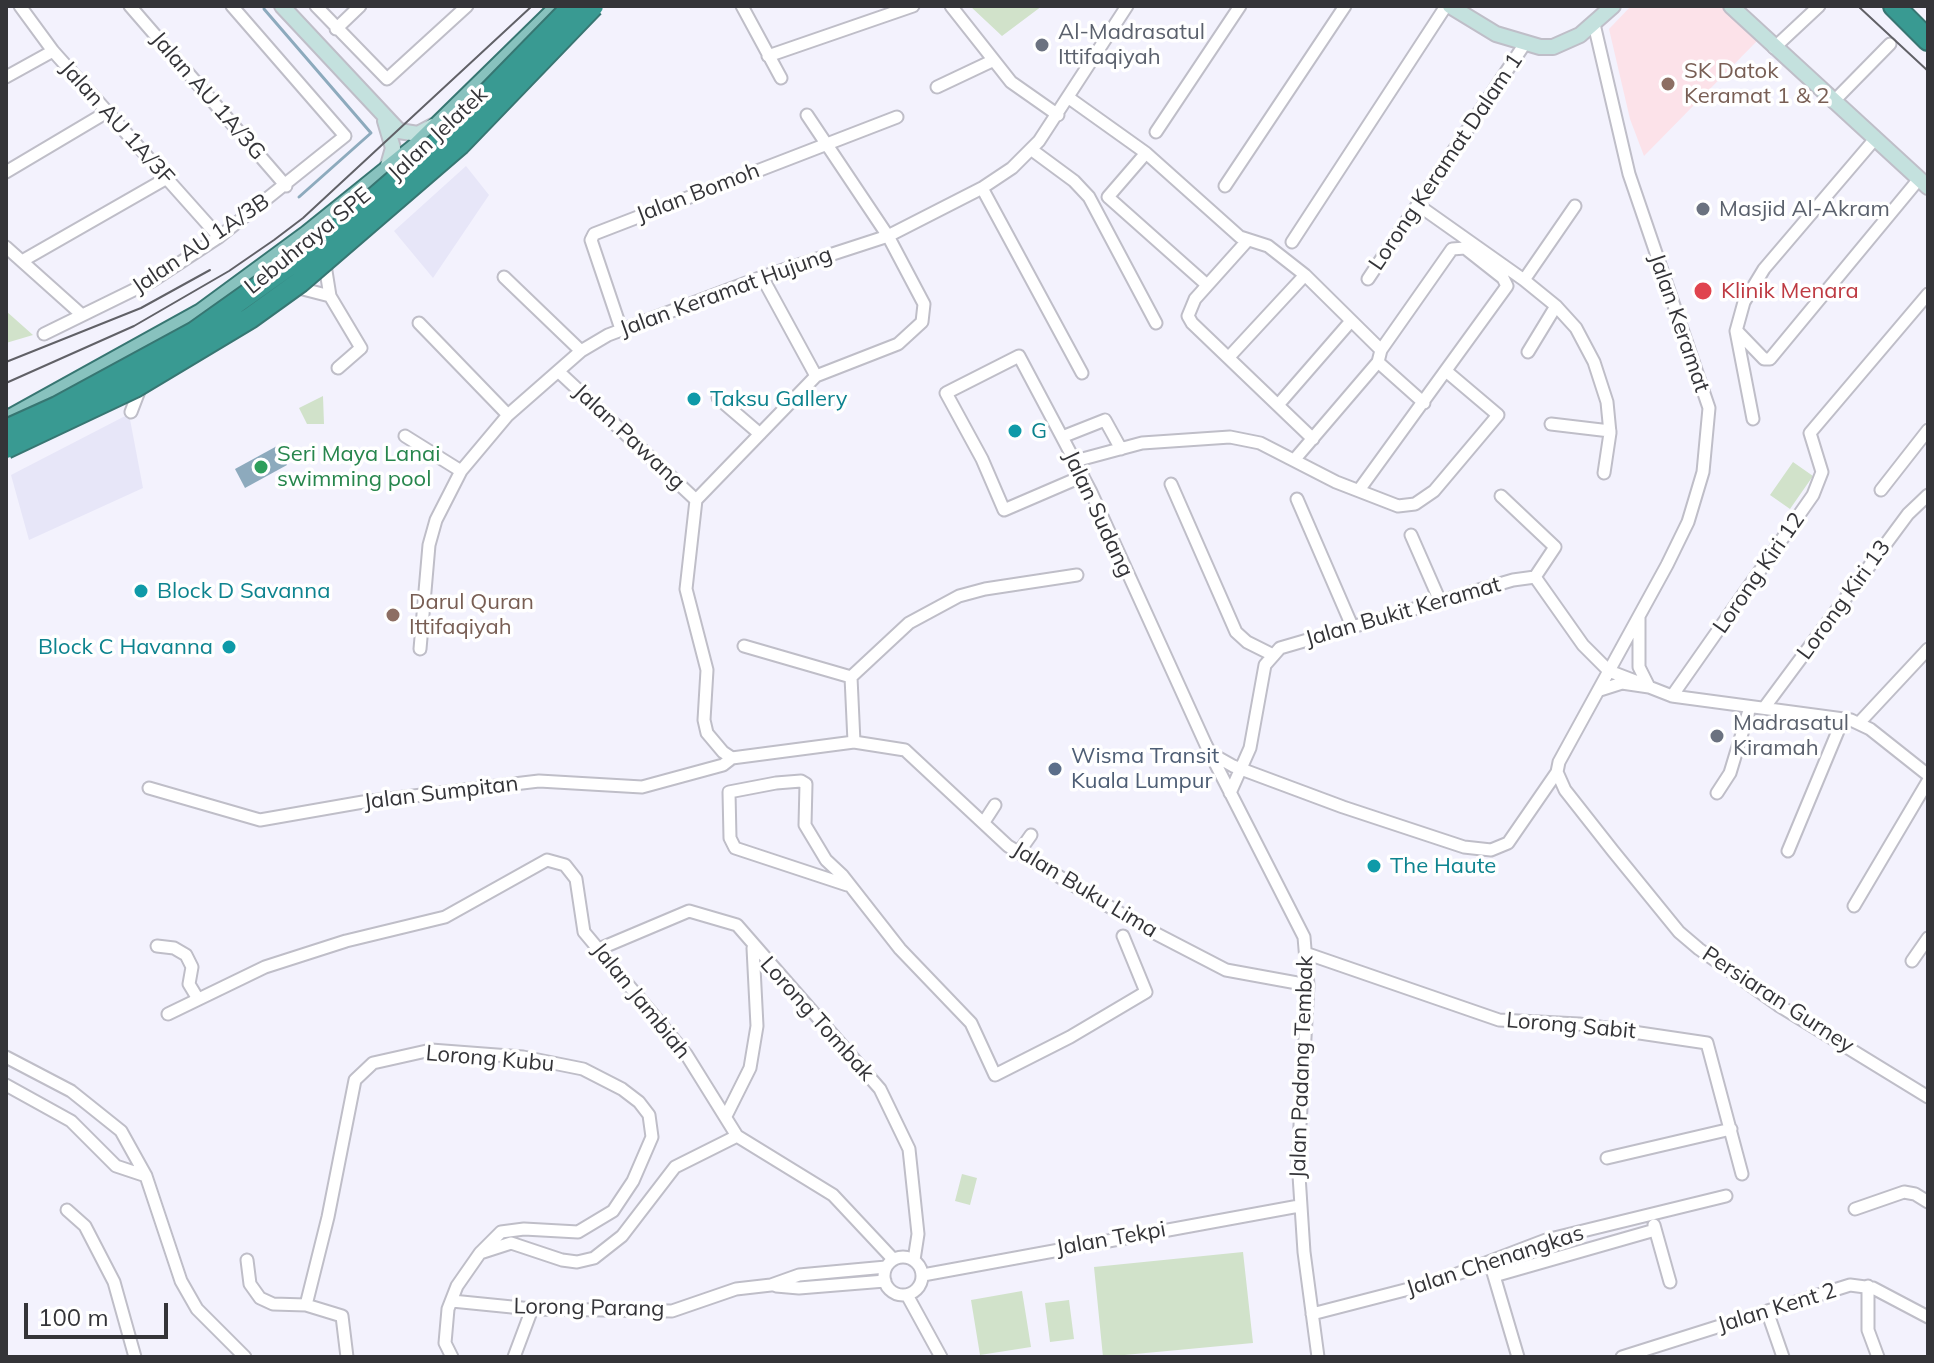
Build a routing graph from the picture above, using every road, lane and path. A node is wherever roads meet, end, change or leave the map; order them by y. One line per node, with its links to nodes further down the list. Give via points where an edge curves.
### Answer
1 (20, 6): 28 (street, Jalan AU 1A/3F)
2 (130, 6): 53 (street, Jalan AU 1A/3G)
3 (232, 6): 53 (street, Jalan AU 1A/3B, via 345,136)
4 (282, 6): 41 (street)
5 (316, 6): 23 (street)
6 (360, 6): 23 (street)
7 (467, 6): 23 (street, via 387,79)
8 (559, 6): 39 (main road, Jalan Jelatek)
9 (573, 6): 98 (highway, Lebuhraya SPE, bridge, via 447,135 321,243 195,332)
10 (596, 6): 48 (main road, Jalan Jelatek); 105 (highway, Lebuhraya SPE, bridge, via 459,145 300,282 135,387)
11 (742, 6): 29 (street)
12 (913, 6): 29 (street)
13 (951, 6): 30 (street)
14 (1127, 6): 34 (street, Jalan Keramat Hujung)
15 (1240, 6): 42 (street)
16 (1345, 6): 54 (street)
17 (1448, 6): 26 (street); 61 (street)
18 (1613, 6): 22 (street)
19 (1731, 6): 27 (street)
20 (1819, 6): 27 (street)
21 (1894, 6): 24 (highway)
22 (1594, 24): 26 (street, via 1553,47); 123 (street, Jalan Keramat, via 1629,174 1709,408 1703,472 1688,522)
23 (336, 29)
24 (1928, 40)
25 (1890, 44): 35 (street)
26 (1524, 45): 56 (street, Lorong Keramat Dalam 1)
27 (1774, 48): 35 (street)
28 (53, 51): 31 (street); 36 (street, Jalan AU 1A/3F)
29 (768, 56): 32 (street)
30 (992, 61): 33 (street); 38 (street, via 1018,89)
31 (6, 77)
32 (781, 78)
33 (937, 87)
34 (1069, 98): 38 (street, Jalan Keramat Hujung); 47 (street)
35 (1833, 102): 43 (street)
36 (107, 112): 49 (street); 50 (street, Jalan AU 1A/3F)
37 (807, 115): 44 (street, Jalan Pawang)
38 (1058, 115): 46 (street, Jalan Keramat Hujung)
39 (446, 117): 41 (street, via 425,132 408,135); 45 (main road, Jalan Jelatek)
40 (897, 117): 44 (street, Jalan Bomoh)
41 (385, 119): 51 (street, via 393,157)
42 (1156, 132)
43 (1874, 140): 52 (street); 80 (street, via 1750,287)
44 (826, 144): 58 (street, Jalan Pawang); 79 (street, Jalan Bomoh, via 594,234 591,240)
45 (415, 147): 48 (main road, via 432,146); 51 (main road, Jalan Jelatek)
46 (1032, 150): 55 (street, Jalan Keramat Hujung); 78 (street, via 1089,197)
47 (1146, 153): 60 (street); 70 (street, via 1108,197)
48 (451, 154): 64 (main road, Jalan Jelatek)
49 (6, 172)
50 (167, 178): 59 (street, Jalan AU 1A/3F); 63 (street)
51 (379, 179): 96 (main road, Jalan Jelatek, via 201,312)
52 (1923, 183): 80 (street, via 1770,359)
53 (286, 186): 59 (street, Jalan AU 1A/3B)
54 (1225, 186)
55 (982, 188): 58 (street, Jalan Keramat Hujung); 89 (street)
56 (1418, 205): 68 (street, Lorong Keramat Dalam 1); 69 (street)
57 (1575, 206): 69 (street)
58 (888, 236): 67 (street, Jalan Keramat Hujung); 90 (street, Jalan Pawang, via 924,304 922,322 898,344)
59 (219, 237): 75 (street, Jalan AU 1A/3B, via 152,281)
60 (1247, 241): 65 (street, via 1268,246); 70 (street)
61 (1292, 242)
62 (6, 247): 63 (street)
63 (22, 261): 75 (street)
64 (325, 265): 71 (main road, Jalan Jelatek); 73 (street)
65 (1305, 275): 76 (street); 85 (street)
66 (504, 277): 82 (street)
67 (762, 277): 79 (street, Jalan Keramat Hujung); 90 (street)
68 (1368, 279)
69 (1524, 280): 74 (street)
70 (1207, 285): 85 (street, via 1188,308 1188,316)
71 (295, 287): 73 (street); 105 (main road, Jalan Jelatek, via 114,398)
72 (1928, 294): 133 (street, Lorong Kiri 12, via 1810,433 1822,472 1813,495)
73 (332, 299): 86 (street, via 361,348)
74 (1556, 306): 83 (street); 100 (street, via 1576,328 1594,362)
75 (82, 315): 81 (street, Jalan AU 1A/3B)
76 (1351, 321): 84 (street); 93 (street)
77 (419, 323): 94 (street)
78 (1156, 323)
79 (621, 329): 82 (street, Jalan Keramat Hujung)
80 (1736, 331): 95 (street)
81 (44, 334)
82 (581, 351): 88 (street, Jalan Keramat Hujung)
83 (1528, 352)
84 (1380, 356): 87 (street, via 1445,254 1465,248 1507,286); 92 (street); 104 (street)
85 (1229, 357): 93 (street)
86 (338, 368)
87 (1446, 371): 92 (street); 113 (street, via 1496,410 1496,422 1434,491 1415,504 1398,506)
88 (559, 372): 94 (street, Jalan Keramat Hujung); 118 (street, Jalan Pawang)
89 (1082, 373)
90 (816, 376): 101 (street, Jalan Pawang)
91 (718, 398): 101 (street)
92 (1424, 403): 113 (street)
93 (1278, 405): 104 (street)
94 (508, 415): 109 (street, Jalan Keramat Hujung)
95 (1753, 419)
96 (6, 420)
97 (1551, 424): 100 (street)
98 (6, 430)
99 (1928, 430): 114 (street)
100 (1610, 431): 110 (street)
101 (760, 434): 118 (street, Jalan Pawang)
102 (405, 436): 109 (street)
103 (1062, 437): 106 (street, via 1105,420); 108 (street, Jalan Sudang); 111 (street, Jalan Sudang, via 1017,355 946,392 1004,510)
104 (1313, 439): 107 (street)
105 (6, 447)
106 (1121, 449): 107 (street, via 1190,437 1230,437); 108 (street)
107 (1295, 459): 113 (street)
108 (1075, 461): 111 (street, Jalan Sudang)
109 (461, 471): 126 (street, Jalan Keramat Hujung, via 429,545)
110 (1604, 473)
111 (1083, 476): 139 (street, Jalan Sudang)
112 (1171, 484): 128 (street, via 1236,632)
113 (1359, 490)
114 (1881, 490)
115 (1928, 495): 135 (street, Lorong Kiri 13, via 1908,514)
116 (1501, 496): 121 (street, via 1555,547)
117 (1297, 499): 124 (street)
118 (696, 500): 140 (street, via 686,589 707,670 704,720 713,743)
119 (1411, 535): 122 (street)
120 (1077, 575): 130 (street, via 959,596 909,623)
121 (1535, 577): 122 (street, Jalan Bukit Keramat); 129 (street, via 1583,645)
122 (1440, 601): 124 (street, Jalan Bukit Keramat)
123 (1640, 614): 129 (street, Jalan Keramat); 131 (street, Jalan Keramat, via 1639,667)
124 (1352, 626): 128 (street, Jalan Bukit Keramat, via 1280,648)
125 (744, 646): 130 (street)
126 (420, 649)
127 (1928, 649): 137 (street)
128 (1273, 655): 141 (street, via 1265,665 1250,748)
129 (1609, 671): 131 (street); 132 (street, Jalan Keramat)
130 (851, 677): 138 (street)
131 (1649, 687): 132 (street, via 1615,683); 133 (street)
132 (1598, 691): 142 (street, Jalan Keramat)
133 (1672, 696): 134 (street)
134 (1750, 707): 135 (street); 146 (street, via 1730,773)
135 (1764, 708): 136 (street)
136 (1843, 719): 137 (street); 150 (street)
137 (1859, 723): 143 (street)
138 (854, 742): 140 (street, Jalan Buku Lima); 148 (street, Jalan Buku Lima, via 905,750)
139 (1210, 753): 141 (street); 145 (street, Jalan Sudang)
140 (732, 758): 144 (street, Jalan Sumpitan, via 642,787 539,781 260,820)
141 (1241, 768): 142 (street, via 1464,847 1491,850 1508,843); 145 (street)
142 (1557, 772): 166 (street, Persiaran Gurney, via 1565,790 1679,932 1778,1005)
143 (1928, 778): 153 (street)
144 (149, 788)
145 (1230, 793): 159 (street, Jalan Padang Tembak)
146 (1717, 793)
147 (995, 805): 148 (street)
148 (984, 822): 151 (street, Jalan Buku Lima)
149 (1031, 835): 151 (street)
150 (1788, 851)
151 (1019, 852): 161 (street, Jalan Buku Lima, via 1226,970)
152 (847, 885): 152 (street, via 805,825 806,784 776,783 729,792 735,848); 154 (street, via 971,1023 995,1075 1146,992)
153 (1854, 906)
154 (1123, 936)
155 (1928, 938): 160 (street)
156 (157, 946): 162 (street, via 186,955 192,967 189,984)
157 (753, 948): 158 (street, Lorong Tombak, via 737,925 689,911); 167 (street, via 753,1054); 182 (street, Lorong Tombak, via 880,1089 909,1149 918,1234)
158 (599, 949): 162 (street, Jalan Jambiah, via 584,932 576,879 565,865 547,860 445,917 265,967); 167 (street, Jalan Jambiah, via 686,1054)
159 (1308, 954): 161 (street, Jalan Padang Tembak); 168 (street, Lorong Sabit, via 1499,1020 1579,1024 1707,1043)
160 (1912, 961)
161 (1308, 985): 175 (street, Jalan Padang Tembak)
162 (198, 999): 163 (street)
163 (168, 1014)
164 (6, 1057): 172 (street, via 71,1091 108,1118 132,1146)
165 (6, 1085): 172 (street, via 71,1121 116,1166)
166 (1928, 1097)
167 (726, 1116): 169 (street, Jalan Jambiah)
168 (1731, 1129): 170 (street); 171 (street, Lorong Sabit)
169 (737, 1136): 180 (street, via 675,1167 622,1236 594,1258 577,1262 511,1243); 184 (street, Jalan Jambiah, via 833,1195)
170 (1607, 1158)
171 (1742, 1174)
172 (146, 1176): 199 (street, via 181,1281 197,1309)
173 (1726, 1196): 178 (street, Jalan Chenangkas)
174 (1928, 1202): 176 (street, via 1904,1192)
175 (1299, 1206): 185 (street, Jalan Tekpi); 196 (street, Jalan Padang Tembak)
176 (1855, 1209)
177 (67, 1210): 198 (street, via 85,1226 114,1282)
178 (1651, 1214): 179 (street); 183 (street, Jalan Chenangkas, via 1546,1240)
179 (1655, 1230): 186 (street); 188 (street)
180 (480, 1253): 192 (street); 193 (street, Lorong Kubu, via 501,1232 578,1232 613,1211 652,1137 649,1115 639,1102 583,1069 523,1057 431,1050 383,1058 363,1070 355,1080)
181 (247, 1260): 193 (street, via 250,1284 260,1298)
182 (914, 1260): 184 (street, via 904,1256); 185 (street)
183 (1490, 1261): 186 (street); 196 (street, Jalan Chenangkas, via 1421,1287)
184 (890, 1263): 187 (street); 189 (street, Lorong Parang, via 799,1275)
185 (923, 1275): 191 (street, via 921,1286)
186 (1494, 1276): 205 (street)
187 (885, 1281): 189 (street, Lorong Parang); 191 (street, via 895,1294)
188 (1670, 1282)
189 (771, 1285): 194 (street, Lorong Parang, via 736,1289 672,1311)
190 (1868, 1286): 195 (street, Jalan Kent 2, via 1850,1285); 197 (street, Jalan Kent 2); 208 (street, via 1868,1330)
191 (907, 1295): 203 (street)
192 (452, 1301): 194 (street, Lorong Parang); 201 (street, via 445,1343)
193 (306, 1305): 200 (street, via 342,1316)
194 (532, 1309): 202 (street)
195 (1767, 1311): 206 (street, Jalan Kent 2); 207 (street)
196 (1312, 1314): 204 (street, Jalan Padang Tembak)
197 (1928, 1317)
198 (135, 1357)
199 (245, 1357)
200 (347, 1357)
201 (452, 1357)
202 (514, 1357)
203 (941, 1357)
204 (1318, 1357)
205 (1518, 1357)
206 (1622, 1357)
207 (1783, 1357)
208 (1878, 1357)

